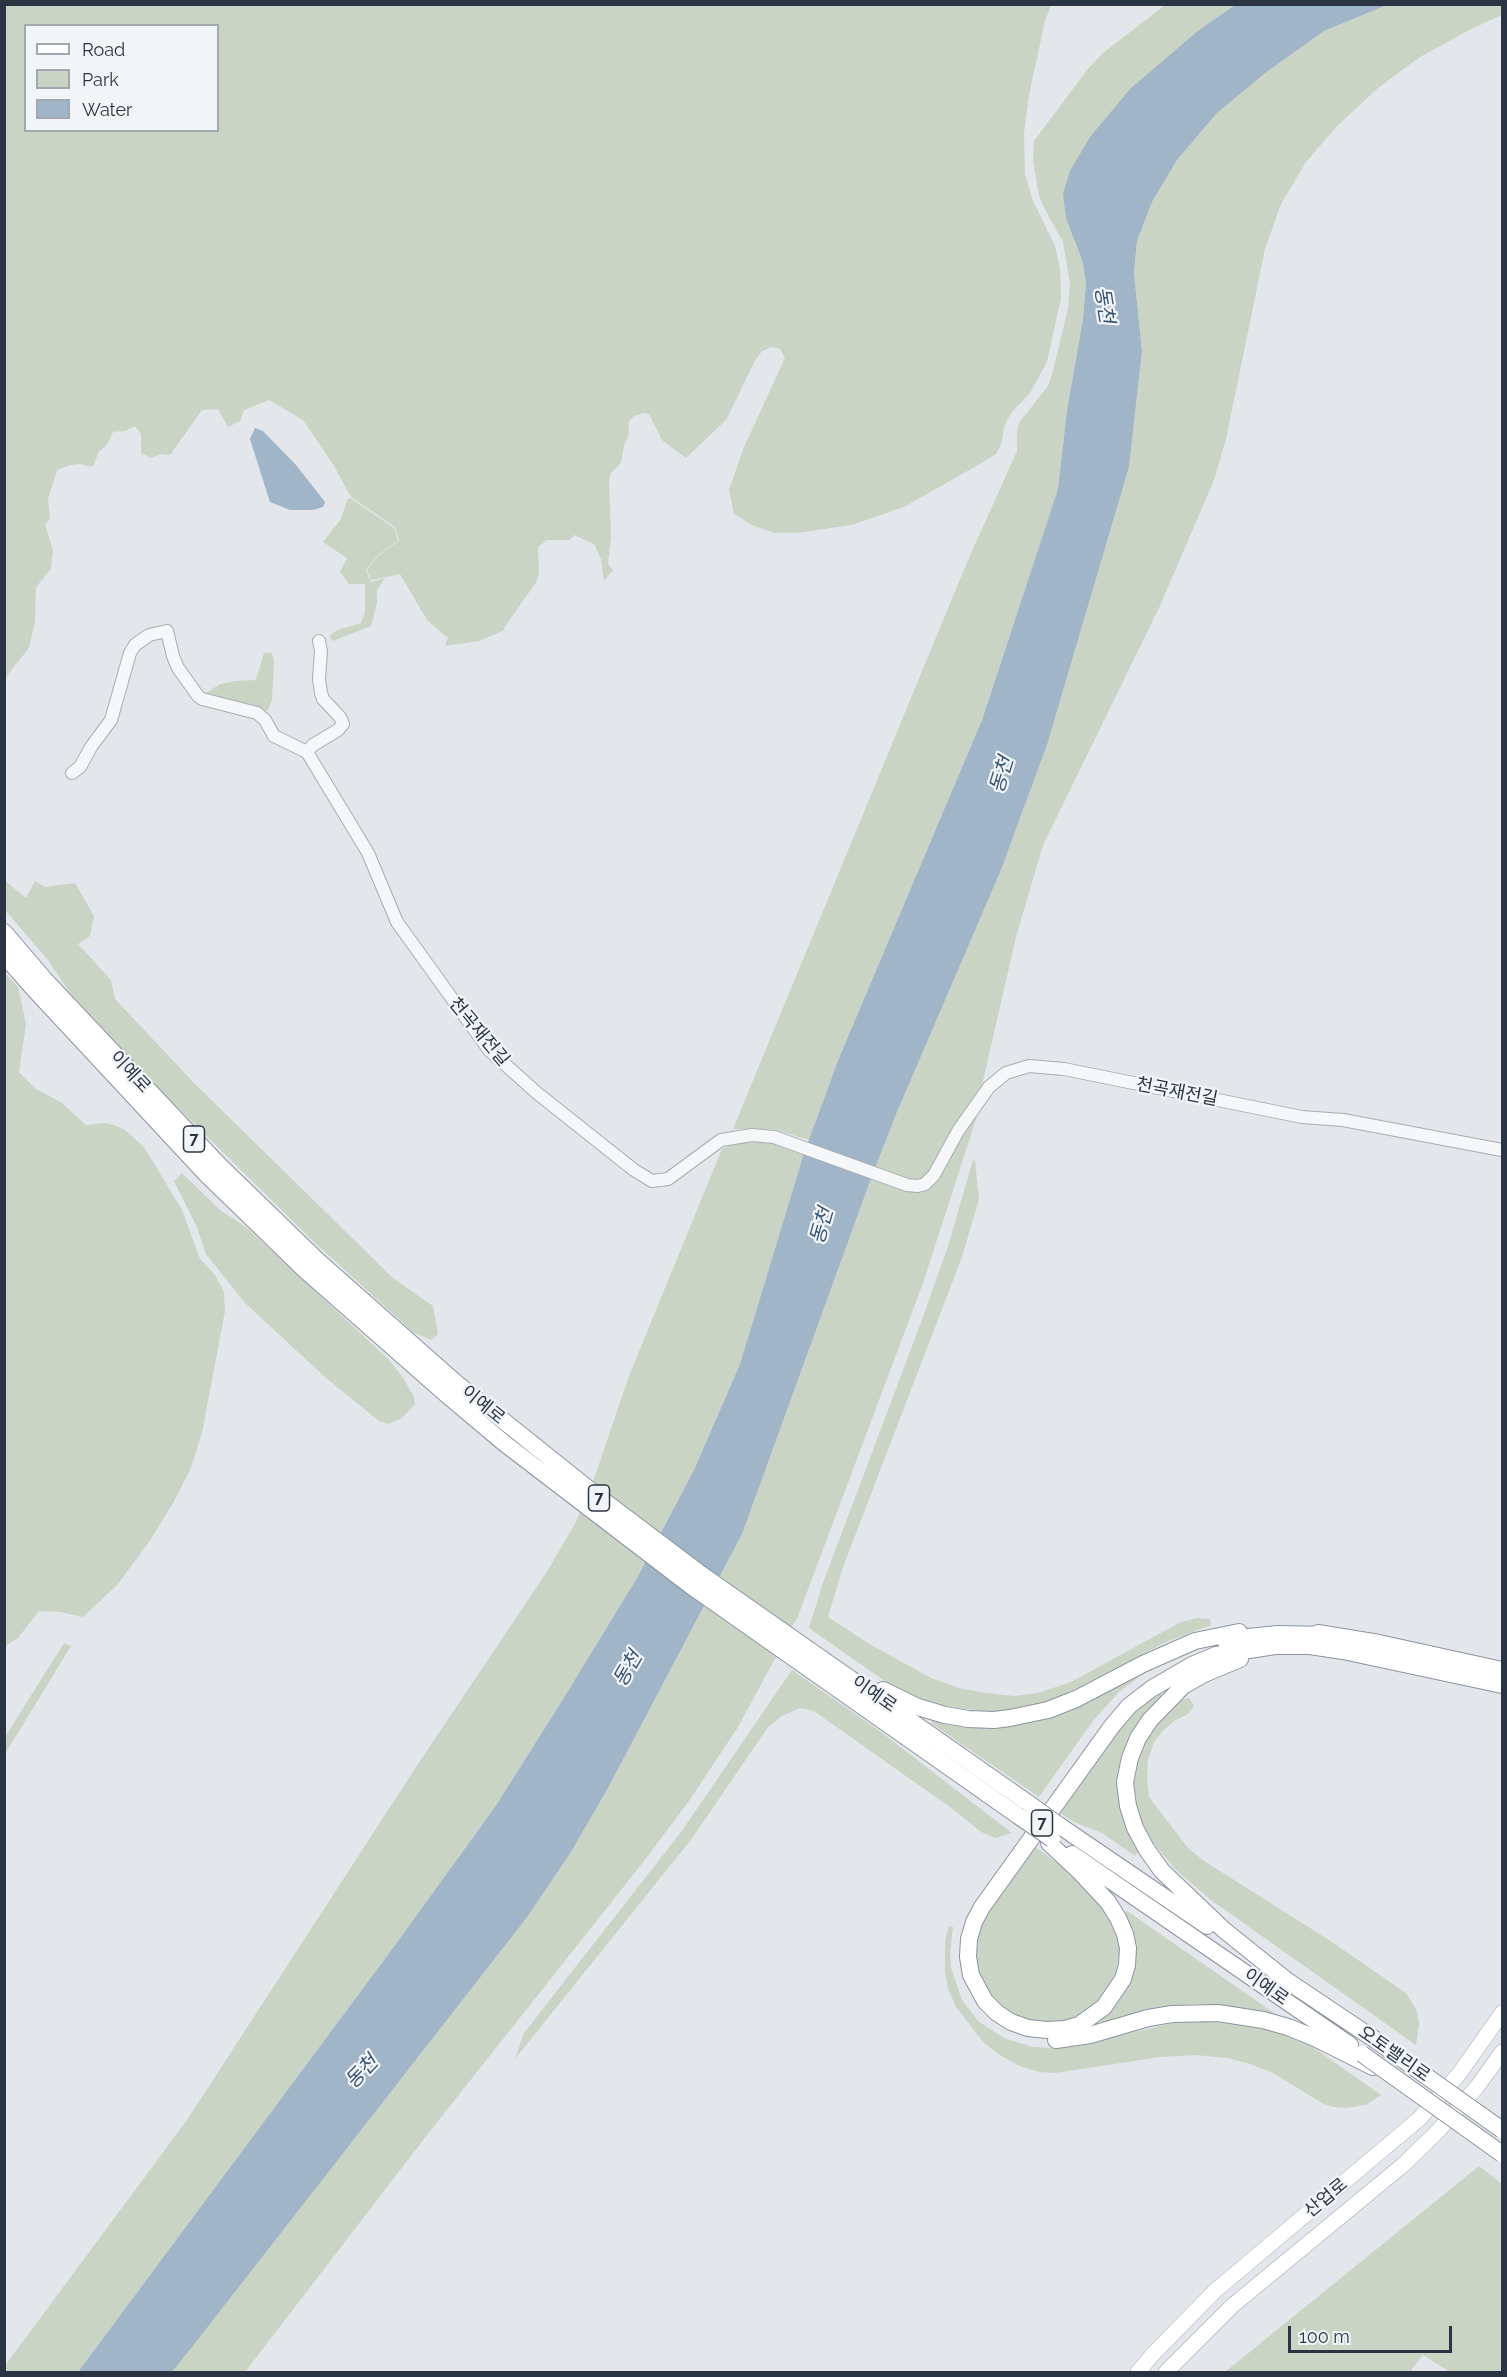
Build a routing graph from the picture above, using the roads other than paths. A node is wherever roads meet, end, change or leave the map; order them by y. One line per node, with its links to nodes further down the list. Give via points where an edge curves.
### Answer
1 (319, 641): 2 (street, via 321,693 343,724)
2 (307, 752): 3 (street, via 274,736 256,713 198,696 178,668 167,631 141,640 130,653 111,720); 6 (street, 천곡재전길, via 354,827 388,905 409,941 483,1042 518,1077 652,1181 677,1173 721,1140 752,1135 774,1137 918,1186 929,1180 989,1087 1006,1073 1029,1066 1064,1069 1302,1117 1343,1120)
3 (72, 773)
4 (4, 932): 7 (highway, 이예로 / 7, via 219,1165)
5 (4, 955): 7 (highway, 이예로 / 7, via 207,1175 306,1271)
6 (1503, 1150)
7 (395, 1340): 10 (highway, 이예로 / 7)
8 (1329, 1635): 10 (highway, 7, via 1253,1630 1212,1636 1154,1659 1077,1699 1048,1710 994,1720 945,1715 918,1707); 11 (highway, 7); 17 (highway, via 1278,1634 1216,1645 1164,1669 1124,1699 1106,1718 974,1902 959,1935 958,1955 968,1992 980,2010 1009,2032 1025,2038 1066,2040 1164,2016 1218,2013 1288,2027)
9 (1310, 1646): 12 (highway, 7); 13 (highway, 7, via 1275,1646 1216,1655 1192,1665 1129,1706 982,1907 969,1939 968,1957 976,1988 997,2013 1011,2022 1047,2030 1079,2025 1104,2007 1123,1979 1128,1948 1122,1926 1108,1902); 14 (highway, via 1262,1652 1183,1686 1150,1719 1138,1738 1125,1782 1135,1828 1162,1871 1224,1930)
10 (807, 1657): 13 (highway, 이예로, bridge, via 1023,1809)
11 (1503, 1670)
12 (1503, 1685)
13 (1054, 1836): 14 (highway, 이예로); 17 (highway, 이예로)
14 (1285, 1979): 18 (highway, 오토밸리로, bridge)
15 (1503, 2013): 20 (main road, 산업로, via 1459,2074 1419,2119 1216,2290)
16 (1503, 2052): 21 (main road, 산업로, via 1477,2087 1420,2148 1232,2306)
17 (1360, 2056): 19 (highway, 오토밸리로, bridge)
18 (1503, 2130)
19 (1503, 2154)
20 (1138, 2373)
21 (1166, 2373)

